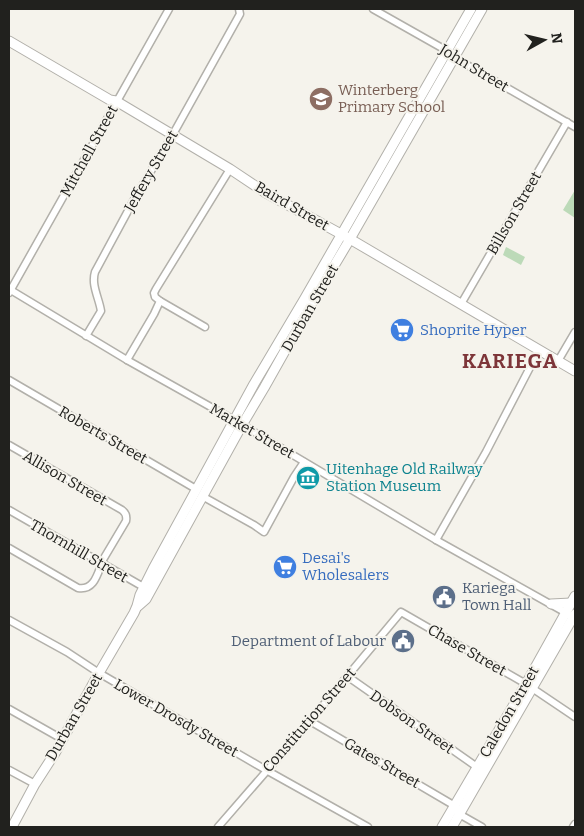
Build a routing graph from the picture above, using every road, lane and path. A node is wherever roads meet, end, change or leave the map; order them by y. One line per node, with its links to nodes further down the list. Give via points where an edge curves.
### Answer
1 (169, 9): 9 (street, Mitchell Street)
2 (240, 9): 12 (street, Jeffery Street)
3 (373, 9): 7 (street, John Street)
4 (471, 9): 7 (street, Durban Street)
5 (482, 9): 8 (street, Durban Street)
6 (9, 41): 9 (street, Baird Street)
7 (446, 51): 8 (street, John Street); 14 (street, Durban Street)
8 (454, 57): 10 (street, John Street); 15 (street, Durban Street)
9 (116, 101): 12 (street, Baird Street); 16 (street, Mitchell Street)
10 (567, 122): 11 (street, John Street); 18 (street, Billson Street)
11 (575, 126)
12 (172, 136): 13 (street, Baird Street); 21 (street, Jeffery Street, via 93,275 101,311)
13 (230, 169): 14 (street, Baird Street); 17 (street, via 156,289 154,296)
14 (341, 234): 15 (street, Baird Street); 27 (street, Durban Street)
15 (350, 239): 18 (street, Baird Street); 27 (street, Durban Street, via 272,374)
16 (9, 291): 21 (street, Market Street)
17 (160, 301): 19 (street); 23 (street)
18 (461, 304): 22 (street, Baird Street)
19 (205, 327)
20 (575, 332): 24 (street)
21 (86, 336): 23 (street, Market Street)
22 (539, 350): 24 (street, Baird Street); 32 (street)
23 (127, 360): 27 (street, Market Street)
24 (558, 361): 25 (street, Baird Street)
25 (575, 371)
26 (9, 380): 30 (street, Roberts Street)
27 (238, 423): 29 (street, Market Street); 30 (street, Durban Street)
28 (9, 446): 34 (street, Allison Street, via 126,515 126,521)
29 (304, 462): 30 (street, via 264,532); 32 (street, Market Street)
30 (199, 493): 35 (street, Durban Street, via 166,544)
31 (9, 510): 34 (street, Thornhill Street)
32 (436, 540): 37 (street, Market Street)
33 (9, 548): 34 (street, via 81,589 91,586)
34 (101, 564): 35 (street, Thornhill Street)
35 (147, 589): 41 (street, Durban Street, via 140,595 138,606)
36 (573, 600): 37 (street); 39 (street, Caledon Street)
37 (551, 604): 39 (street, Market Street)
38 (400, 612): 42 (street, Constitution Street); 43 (street, Chase Street)
39 (571, 615): 43 (street, Caledon Street)
40 (9, 620): 41 (street, Lower Drosdy Street)
41 (99, 673): 47 (street, Durban Street); 50 (street, Lower Drosdy Street)
42 (347, 676): 46 (street, Constitution Street); 48 (street, Dobson Street)
43 (529, 686): 45 (street, Chase Street); 48 (street, Caledon Street); 53 (street, Caledon Street)
44 (9, 709): 47 (street)
45 (575, 716)
46 (310, 721): 50 (street, Constitution Street); 52 (street, Gates Street)
47 (62, 739): 51 (street, Durban Street)
48 (477, 767): 52 (street, Caledon Street)
49 (9, 770): 51 (street)
50 (266, 770): 56 (street, Constitution Street); 57 (street, Lower Drosdy Street)
51 (35, 784): 55 (street, Durban Street)
52 (454, 806): 53 (street); 58 (street, Caledon Street)
53 (459, 814): 59 (street, Caledon Street); 60 (street)
54 (575, 824): 61 (street)
55 (12, 827)
56 (218, 827)
57 (368, 827)
58 (442, 827)
59 (452, 827)
60 (482, 827)
61 (573, 827)

